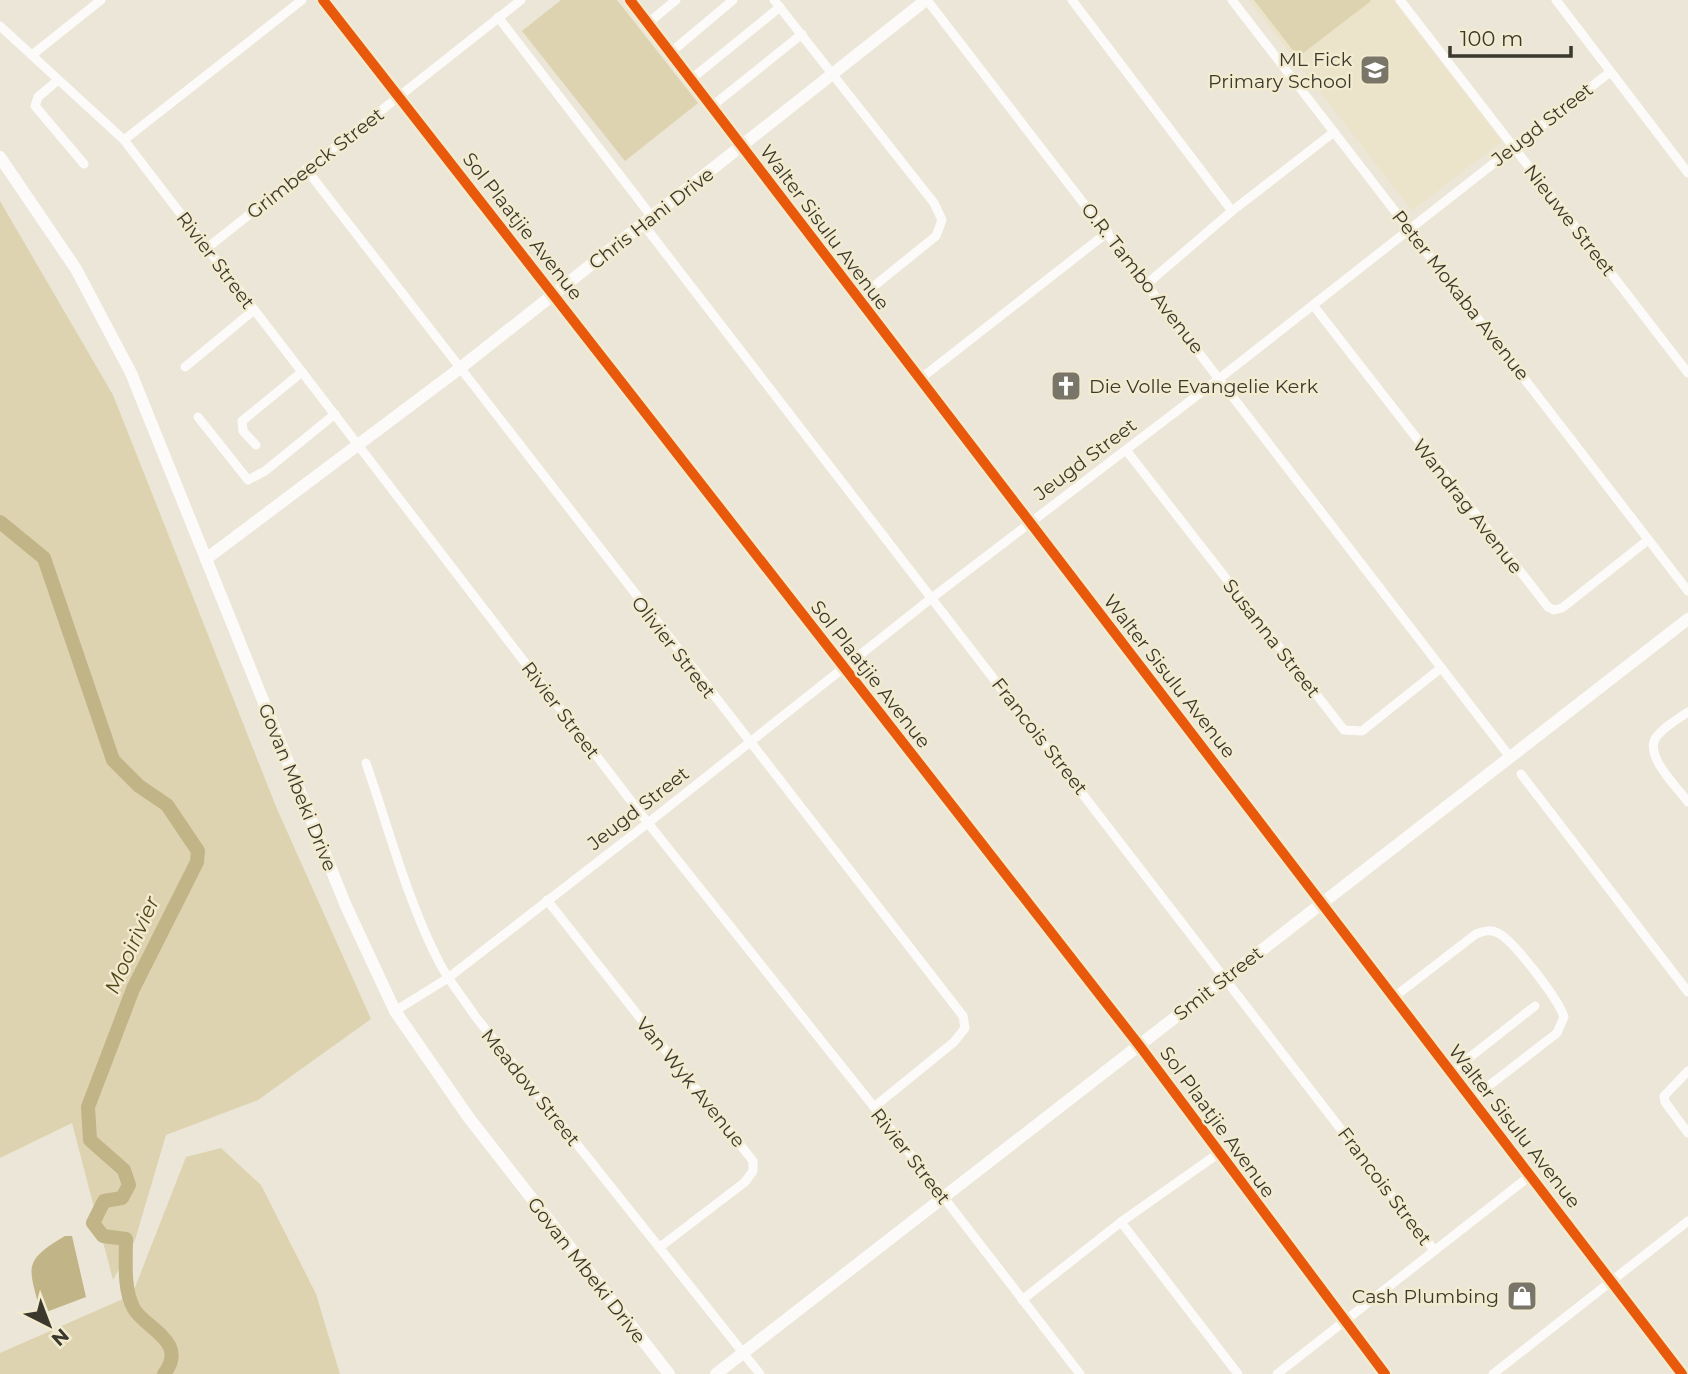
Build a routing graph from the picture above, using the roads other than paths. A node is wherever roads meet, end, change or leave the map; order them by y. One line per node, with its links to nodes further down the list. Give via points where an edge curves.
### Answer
1 (101, 0): 19 (street)
2 (302, 0): 27 (street)
3 (323, 0): 24 (street, Sol Plaatjie Avenue)
4 (521, 0): 14 (street, Grimbeeck Street)
5 (630, 0): 15 (street, Walter Sisulu Avenue)
6 (676, 0): 15 (street)
7 (733, 0): 18 (street)
8 (927, 0): 21 (street, Chris Hani Drive); 37 (street, O.R. Tambo Avenue)
9 (1072, 0): 34 (street)
10 (1232, 0): 26 (street, Peter Mokaba Avenue)
11 (1400, 0): 29 (street, Nieuwe Street)
12 (1556, 0): 20 (street)
13 (777, 4): 17 (street); 23 (street)
14 (498, 17): 24 (street, Grimbeeck Street); 35 (street, Francois Street)
15 (648, 23): 18 (street, Walter Sisulu Avenue)
16 (0, 26): 19 (street, Rivier Street)
17 (802, 34): 21 (street); 25 (street)
18 (670, 53): 23 (street, Walter Sisulu Avenue)
19 (32, 55): 22 (street, Rivier Street)
20 (1610, 72): 29 (street, Jeugd Street); 33 (street)
21 (834, 74): 28 (street, Chris Hani Drive); 41 (street, via 942,220 936,236)
22 (58, 80): 27 (street, Rivier Street); 31 (street, via 38,97 35,106)
23 (690, 80): 25 (street, Walter Sisulu Avenue)
24 (401, 97): 32 (street, Grimbeeck Street); 40 (street, Sol Plaatjie Avenue)
25 (711, 107): 28 (street, Walter Sisulu Avenue)
26 (1334, 132): 34 (street); 36 (street, Peter Mokaba Avenue)
27 (124, 140): 38 (street, Rivier Street)
28 (741, 146): 35 (street, Chris Hani Drive); 41 (street, Walter Sisulu Avenue)
29 (1513, 146): 36 (street, Jeugd Street); 47 (street, Nieuwe Street)
30 (0, 157): 57 (street, Govan Mbeki Drive, via 105,321)
31 (84, 164)
32 (306, 169): 38 (street, Grimbeeck Street); 45 (street, Olivier Street)
33 (1688, 173)
34 (1232, 211): 39 (street)
35 (648, 220): 40 (street, Chris Hani Drive); 59 (street, Francois Street)
36 (1410, 228): 42 (street, Jeugd Street); 56 (street, Peter Mokaba Avenue)
37 (1108, 233): 39 (street, O.R. Tambo Avenue); 48 (street)
38 (207, 248): 43 (street, Rivier Street)
39 (1148, 283): 49 (street, O.R. Tambo Avenue)
40 (554, 294): 45 (street, Chris Hani Drive); 62 (street, Sol Plaatjie Avenue)
41 (858, 299): 48 (street, Walter Sisulu Avenue)
42 (1312, 305): 49 (street, Jeugd Street); 56 (street, Wandrag Avenue, via 1548,607 1562,608)
43 (254, 310): 44 (street); 46 (street, Rivier Street)
44 (185, 368)
45 (459, 369): 53 (street, Chris Hani Drive); 64 (street, Olivier Street)
46 (302, 372): 50 (street, Rivier Street); 52 (street, via 242,421 243,431)
47 (1688, 373)
48 (920, 379): 55 (street, Walter Sisulu Avenue)
49 (1220, 379): 54 (street, Jeugd Street); 61 (street, O.R. Tambo Avenue)
50 (335, 414): 51 (street, via 248,480); 53 (street, Rivier Street)
51 (198, 417)
52 (256, 445)
53 (359, 446): 57 (street, Chris Hani Drive); 69 (street, Rivier Street)
54 (1126, 450): 55 (street, Jeugd Street); 61 (street, Susanna Street, via 1344,730 1362,731)
55 (1030, 522): 59 (street, Jeugd Street); 71 (street, Walter Sisulu Avenue)
56 (1648, 540): 58 (street, Peter Mokaba Avenue)
57 (206, 559): 77 (street, Govan Mbeki Drive, via 346,906)
58 (1688, 591)
59 (933, 597): 62 (street, Jeugd Street); 72 (street, Francois Street)
60 (1688, 619): 65 (street, Smit Street)
61 (1441, 668): 65 (street, O.R. Tambo Avenue)
62 (845, 669): 64 (street, Jeugd Street); 78 (street, Sol Plaatjie Avenue)
63 (1688, 712): 68 (street, via 1656,737 1653,746 1661,766)
64 (749, 744): 69 (street, Jeugd Street); 82 (street, Olivier Street, via 965,1022 954,1042)
65 (1510, 757): 71 (street, Smit Street)
66 (366, 763): 73 (street, Meadow Street, via 407,882)
67 (1521, 774): 74 (street)
68 (1688, 802)
69 (648, 823): 70 (street, Jeugd Street); 82 (street, Rivier Street)
70 (547, 900): 73 (street, Jeugd Street); 89 (street, Van Wyk Avenue, via 753,1161 753,1171 745,1182)
71 (1322, 902): 72 (street, Smit Street); 75 (street, Walter Sisulu Avenue)
72 (1225, 976): 78 (street, Smit Street); 90 (street, Francois Street)
73 (448, 978): 77 (street, Jeugd Street); 89 (street, Meadow Street)
74 (1688, 992)
75 (1394, 997): 80 (street, Walter Sisulu Avenue); 81 (street, via 1476,934 1495,931 1556,1000 1563,1017 1557,1033)
76 (1535, 1006): 80 (street)
77 (396, 1011): 95 (street, Govan Mbeki Drive, via 468,1118)
78 (1139, 1045): 84 (street, Sol Plaatjie Avenue); 86 (street, Smit Street)
79 (1688, 1071): 83 (street, via 1664,1096)
80 (1451, 1072): 81 (street, Walter Sisulu Avenue)
81 (1473, 1098): 85 (street, Walter Sisulu Avenue)
82 (874, 1107): 86 (street, Rivier Street)
83 (1688, 1133)
84 (1219, 1153): 88 (street); 93 (street, Sol Plaatjie Avenue)
85 (1531, 1175): 90 (street); 91 (street, Walter Sisulu Avenue)
86 (944, 1198): 92 (street, Rivier Street); 94 (street, Smit Street)
87 (1688, 1221): 91 (street)
88 (1121, 1223): 92 (street); 99 (street)
89 (660, 1247): 94 (street, Meadow Street)
90 (1434, 1250): 93 (street)
91 (1611, 1279): 102 (street); 103 (street, Walter Sisulu Avenue)
92 (1023, 1300): 98 (street, Rivier Street)
93 (1343, 1320): 100 (street); 101 (street, Sol Plaatjie Avenue)
94 (744, 1352): 96 (street, Smit Street); 97 (street, Meadow Street)
95 (669, 1374)
96 (716, 1374)
97 (760, 1374)
98 (1080, 1374)
99 (1238, 1374)
100 (1277, 1374)
101 (1385, 1374)
102 (1493, 1374)
103 (1682, 1374)

